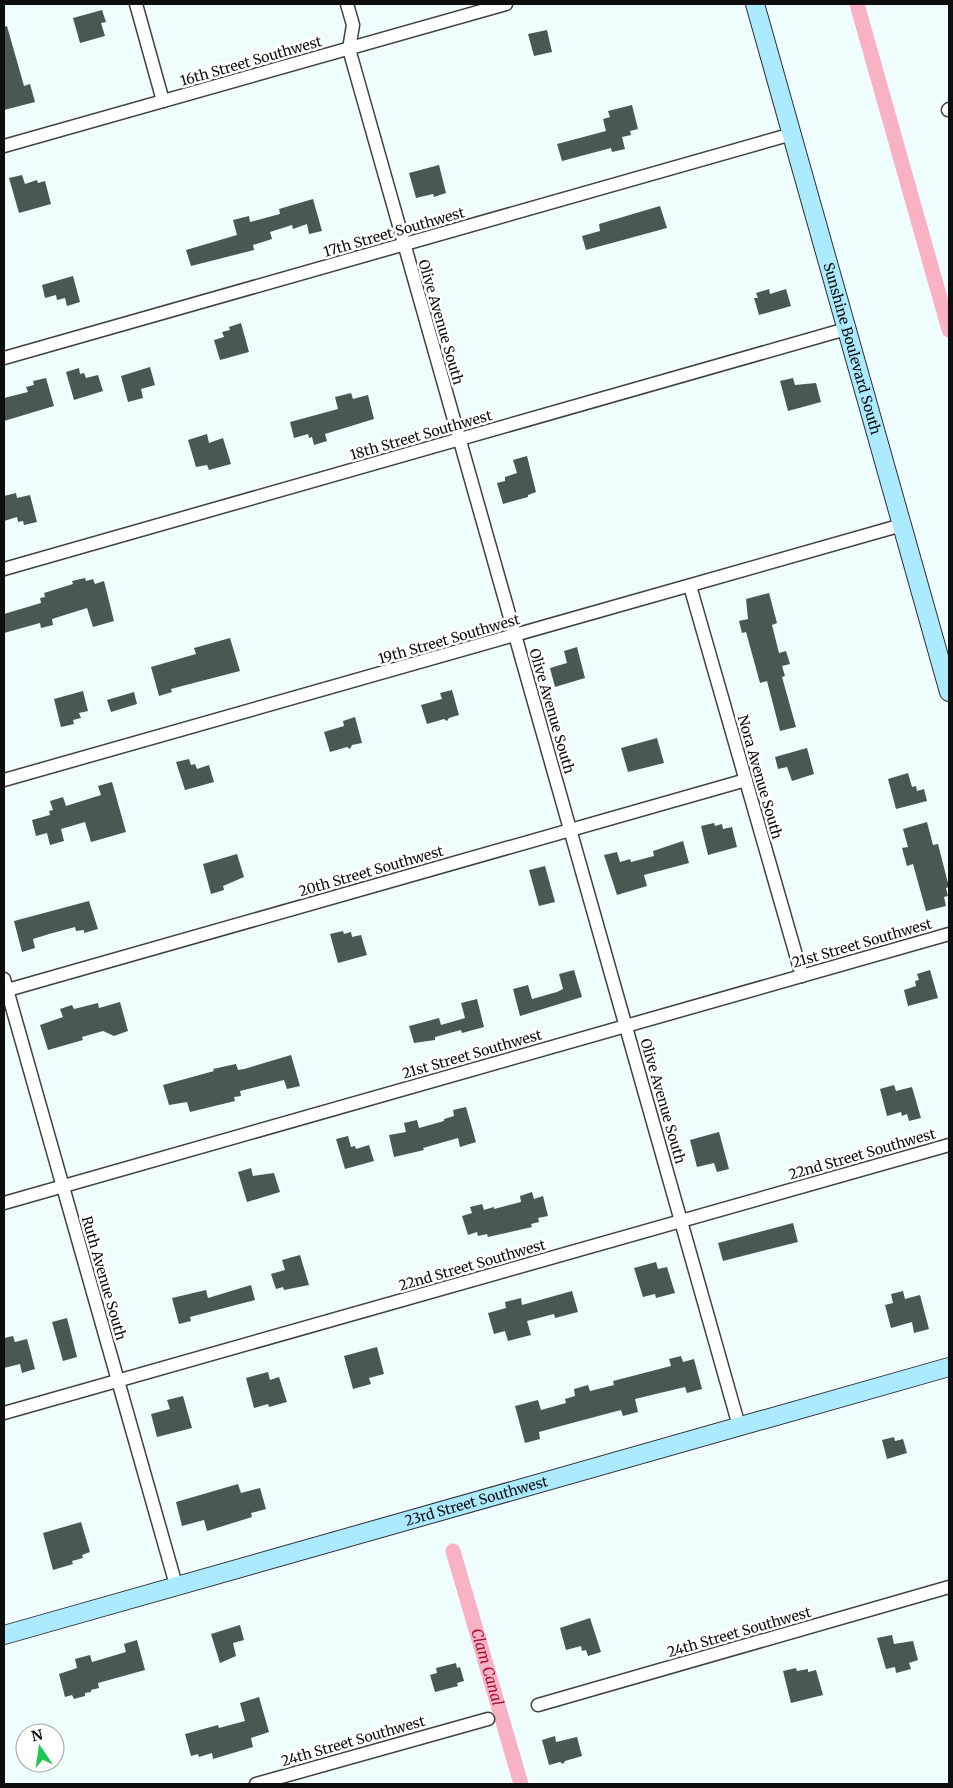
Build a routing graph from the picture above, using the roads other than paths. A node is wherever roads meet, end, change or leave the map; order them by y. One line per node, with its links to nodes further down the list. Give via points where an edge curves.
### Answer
1 (136, 4): 6 (street)
2 (347, 4): 5 (street, Olive Avenue South, via 353,25)
3 (506, 4): 5 (street, 16th Street Southwest)
4 (754, 4): 7 (street, Sunshine Boulevard South)
5 (349, 49): 6 (street, 16th Street Southwest); 9 (street, Olive Avenue South)
6 (163, 101): 8 (street, 16th Street Southwest)
7 (792, 134): 9 (street, 17th Street Southwest); 10 (street, Sunshine Boulevard South)
8 (4, 146)
9 (403, 245): 11 (street, 17th Street Southwest); 12 (street, Olive Avenue South)
10 (846, 329): 12 (street, 18th Street Southwest); 13 (street, Sunshine Boulevard South)
11 (4, 358)
12 (459, 439): 14 (street, 18th Street Southwest); 16 (street, Olive Avenue South)
13 (902, 525): 15 (street, 19th Street Southwest); 17 (street, Sunshine Boulevard South)
14 (4, 569)
15 (690, 586): 16 (street, 19th Street Southwest); 19 (street, Nora Avenue South)
16 (515, 636): 18 (street, 19th Street Southwest); 20 (street, Olive Avenue South)
17 (949, 692)
18 (4, 780)
19 (746, 780): 20 (street, 20th Street Southwest); 22 (street, Nora Avenue South)
20 (570, 830): 23 (street, 20th Street Southwest); 24 (street, Olive Avenue South)
21 (949, 934): 22 (street, 21st Street Southwest)
22 (802, 976): 24 (street, 21st Street Southwest)
23 (5, 987): 26 (street, Ruth Avenue South)
24 (626, 1026): 26 (street, 21st Street Southwest); 28 (street, Olive Avenue South)
25 (949, 1145): 28 (street, 22nd Street Southwest)
26 (63, 1186): 27 (street, 21st Street Southwest); 30 (street, Ruth Avenue South)
27 (4, 1203)
28 (681, 1221): 30 (street, 22nd Street Southwest); 32 (street, Olive Avenue South)
29 (949, 1367): 32 (street, 23rd Street Southwest)
30 (118, 1381): 31 (street, 22nd Street Southwest); 33 (street, Ruth Avenue South)
31 (4, 1413)
32 (739, 1426): 33 (street, 23rd Street Southwest)
33 (176, 1585): 35 (street, 23rd Street Southwest)
34 (949, 1587): 36 (street, 24th Street Southwest)
35 (4, 1635)
36 (538, 1705)
37 (488, 1719): 38 (street, 24th Street Southwest)
38 (256, 1784)

